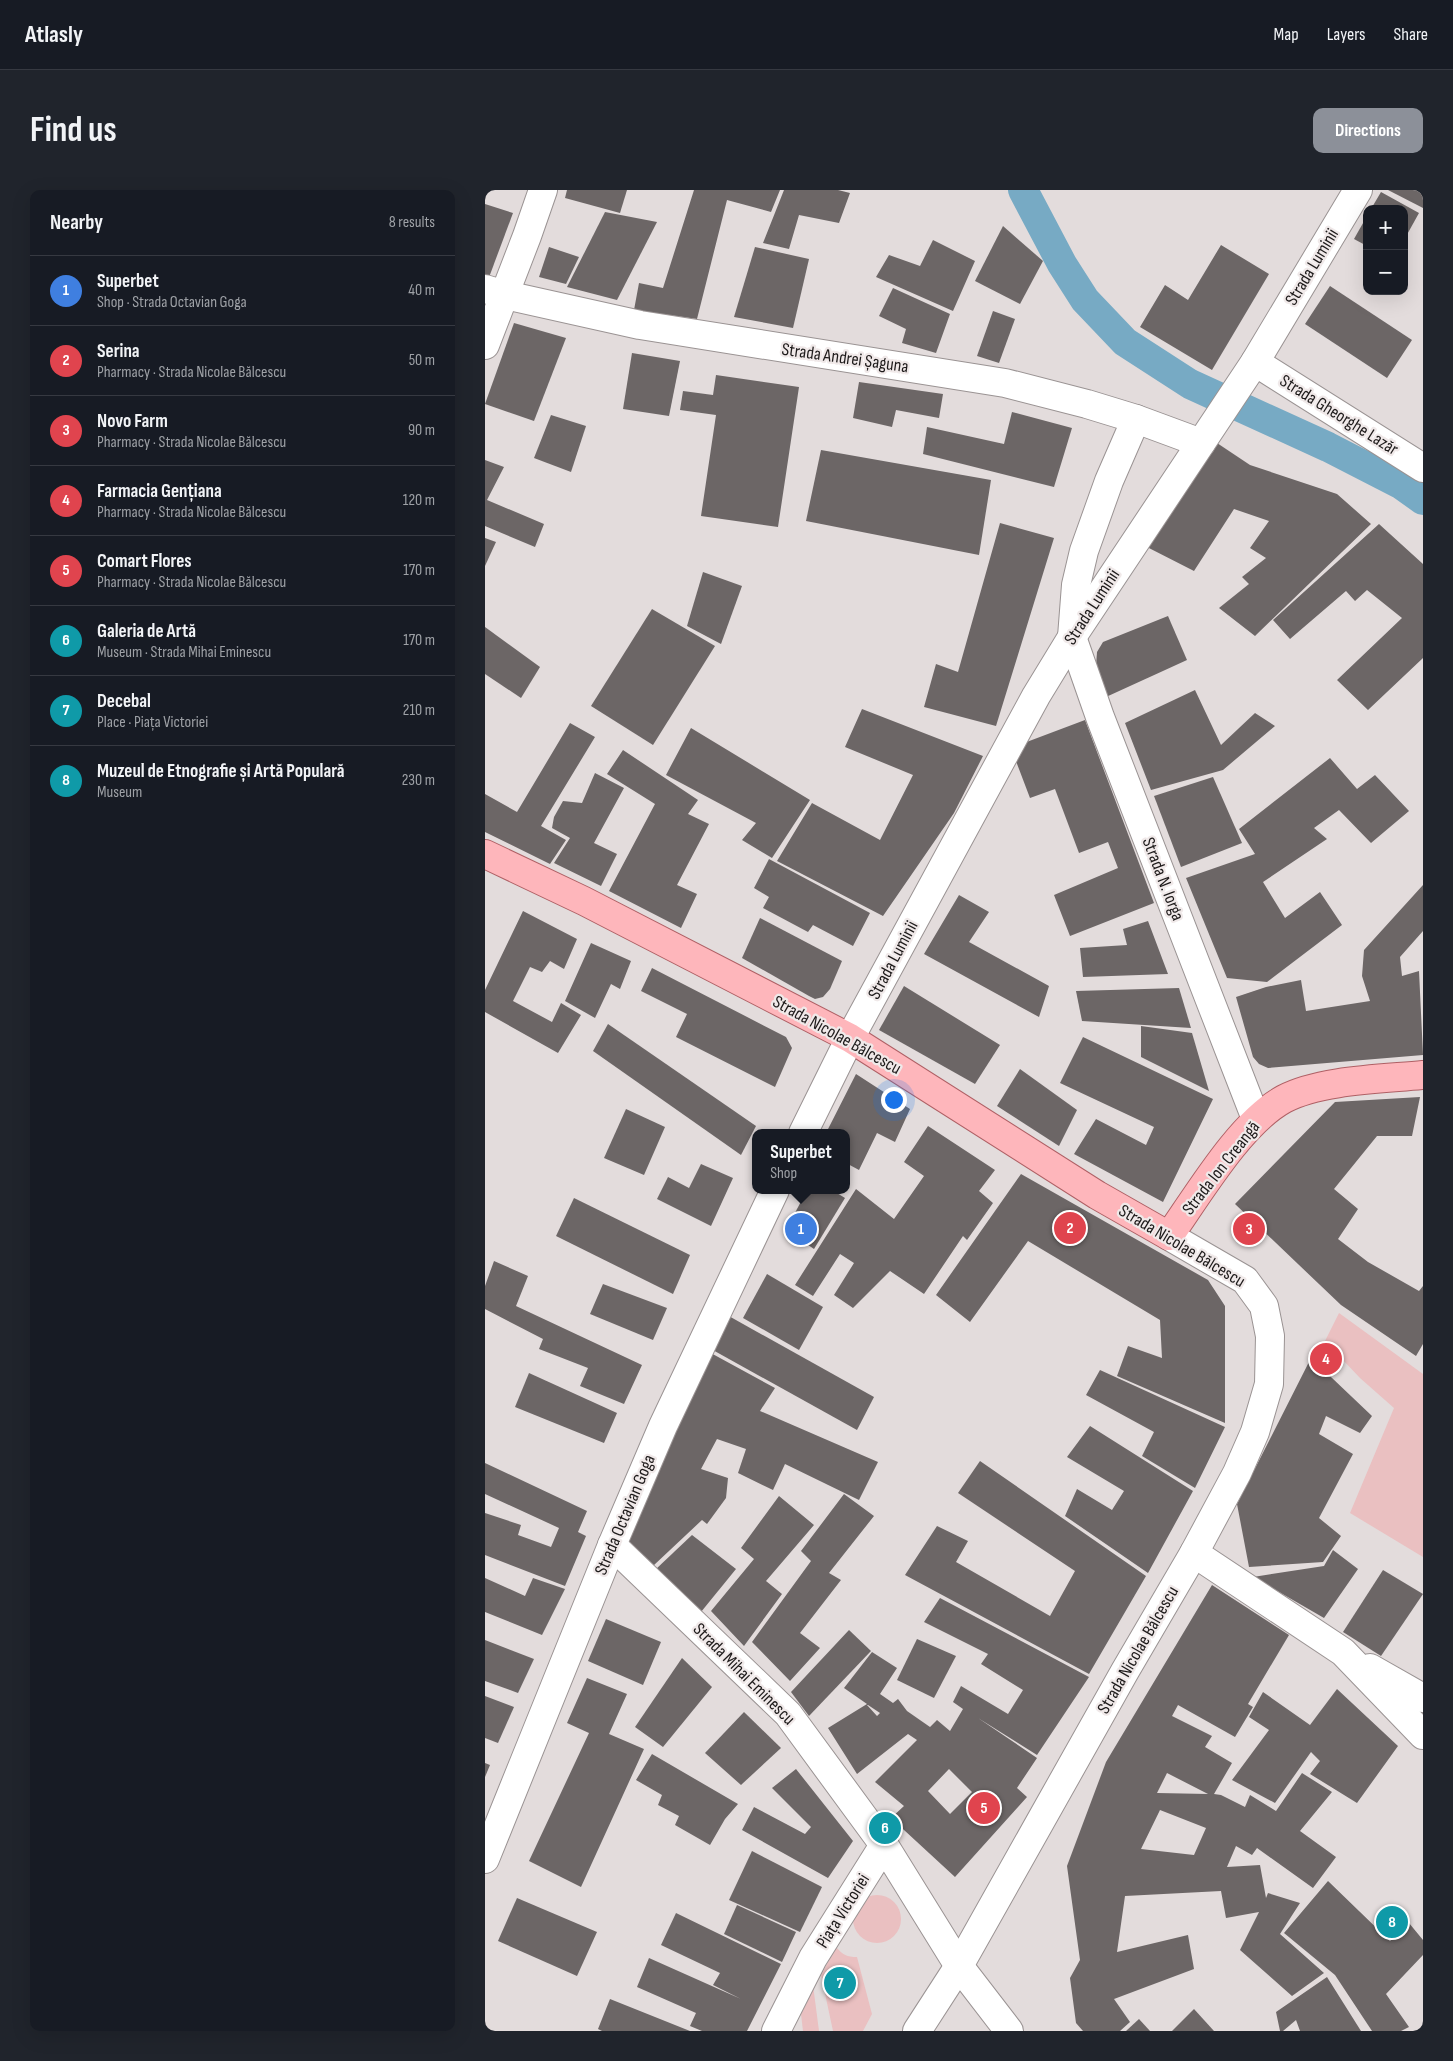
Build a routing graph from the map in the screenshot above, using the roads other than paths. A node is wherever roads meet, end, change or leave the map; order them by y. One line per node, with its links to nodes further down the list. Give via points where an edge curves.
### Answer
1 (543, 190): 3 (street)
2 (1358, 190): 5 (street, Strada Luminii)
3 (495, 292): 4 (street); 6 (street, Strada Andrei Șaguna, via 640,325 1005,383)
4 (485, 345)
5 (1255, 362): 7 (street, Strada Luminii); 8 (street, Strada Gheorghe Lazăr)
6 (1136, 419): 7 (street, Strada Andrei Șaguna); 9 (street, via 1084,551 1076,585)
7 (1201, 443): 9 (street, Strada Luminii)
8 (1423, 468)
9 (1072, 637): 11 (street, Strada Luminii, via 1012,739); 13 (street, Strada N. Iorga, via 1103,726)
10 (485, 854): 11 (main road, Strada Nicolae Bălcescu)
11 (850, 1038): 14 (street); 16 (main road, Strada Nicolae Bălcescu, via 1097,1195)
12 (1423, 1075): 13 (main road, Strada Ion Creangă, via 1318,1087 1285,1099)
13 (1256, 1119): 16 (main road, Strada Ion Creangă)
14 (805, 1129)
15 (773, 1194): 17 (street, Strada Octavian Goga, via 663,1426)
16 (1169, 1236): 18 (street, Strada Nicolae Bălcescu, via 1245,1280 1264,1306 1269,1336 1269,1384 1255,1432)
17 (611, 1545): 22 (street, Strada Mihai Eminescu, via 788,1714); 23 (street, Strada Octavian Goga)
18 (1194, 1553): 19 (street); 24 (street, Strada Nicolae Bălcescu)
19 (1343, 1652): 20 (street); 21 (street)
20 (1423, 1698)
21 (1423, 1735)
22 (884, 1845): 24 (street, Strada Mihai Eminescu); 25 (street, Piața Victoriei, via 813,1958)
23 (487, 1850)
24 (959, 1966): 26 (street, Strada Nicolae Bălcescu); 27 (street)
25 (776, 2031)
26 (917, 2031)
27 (1009, 2031)

